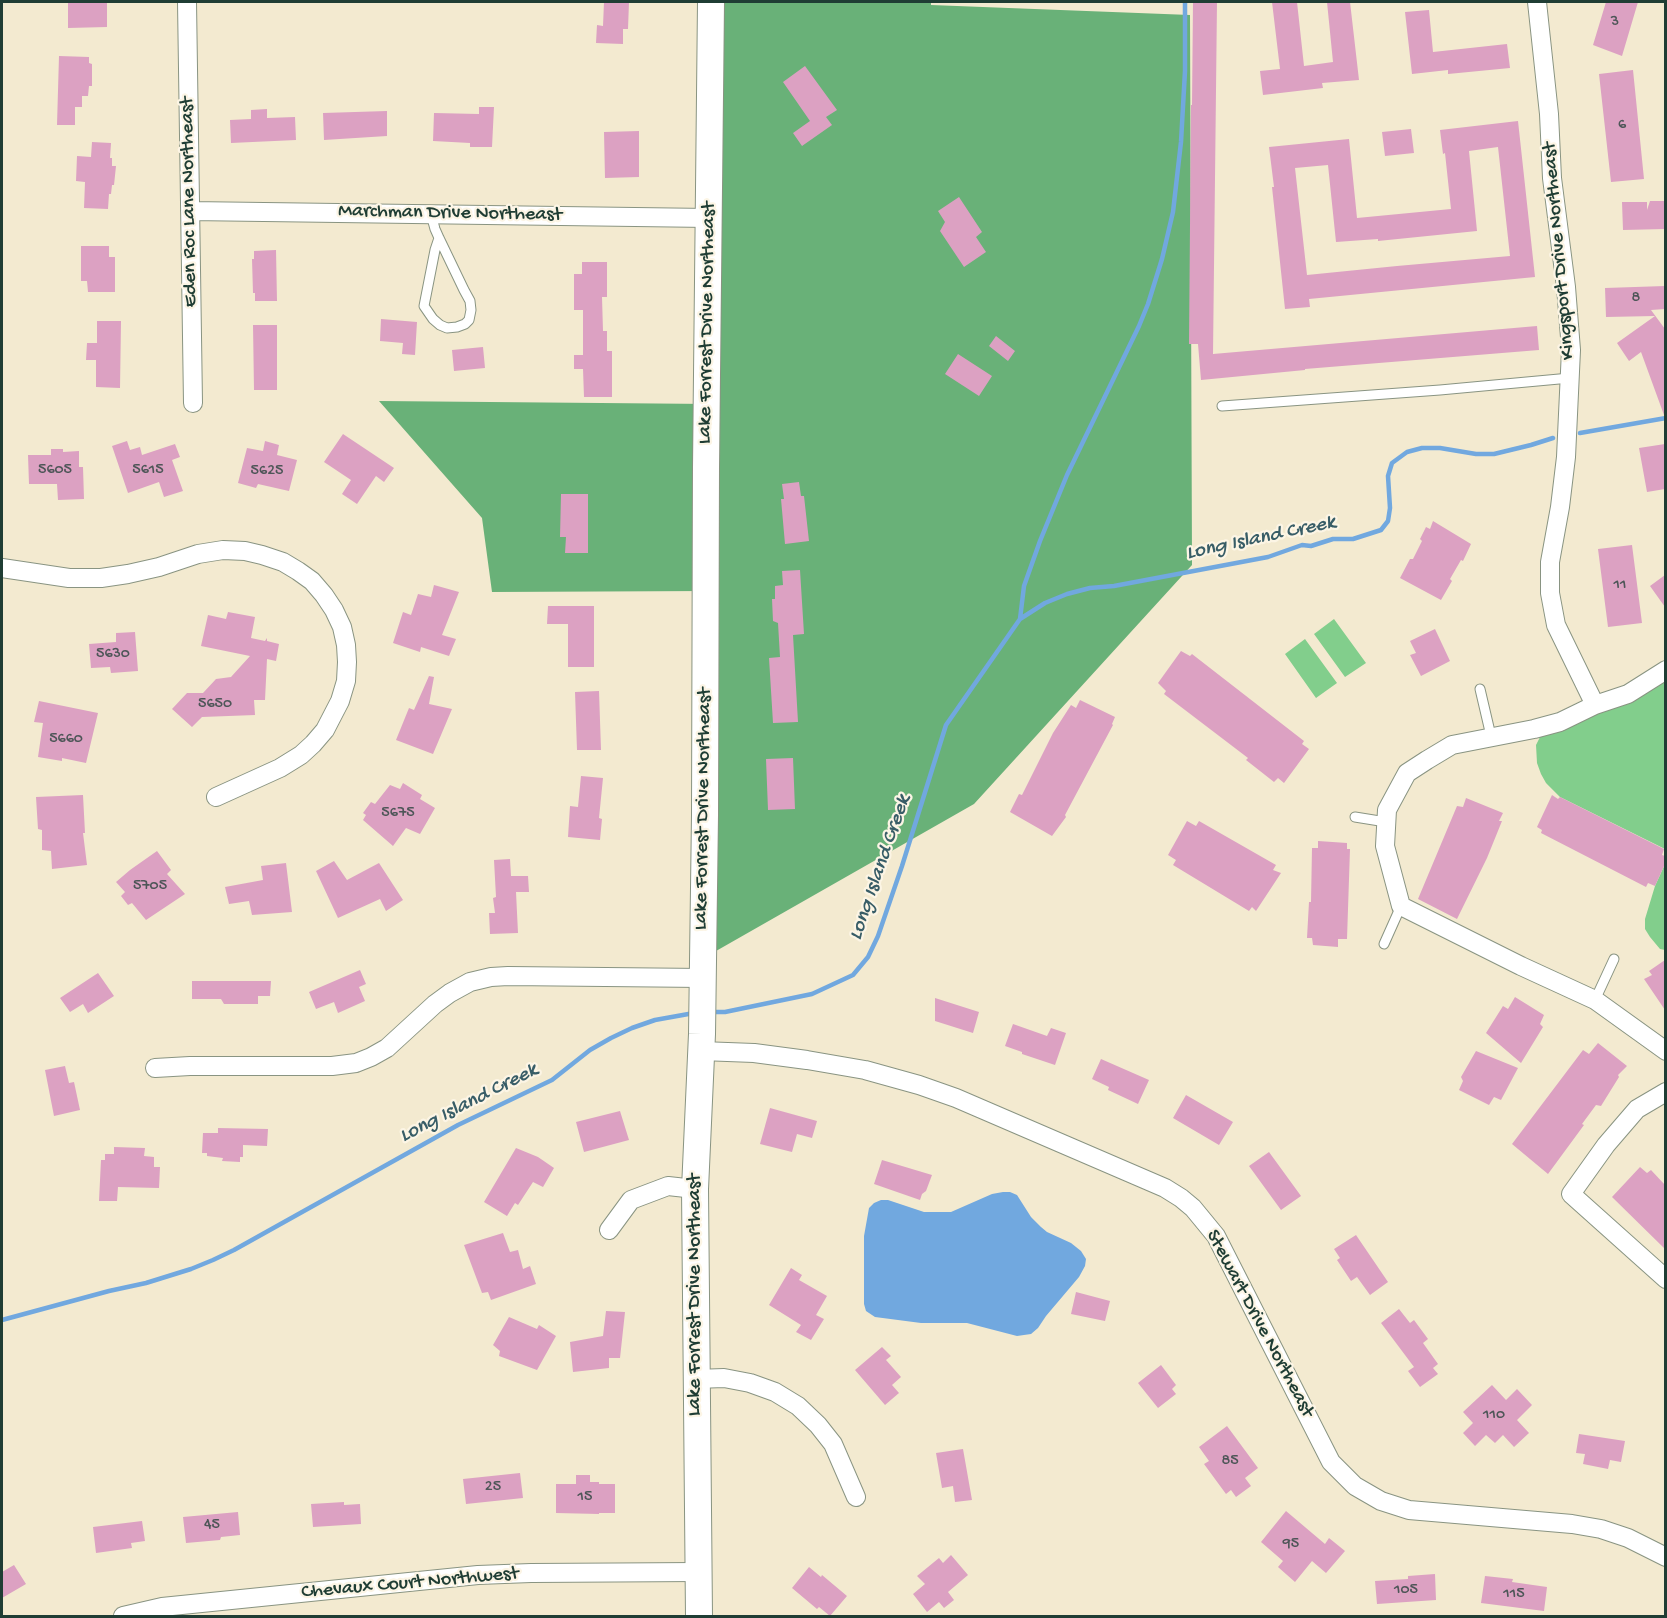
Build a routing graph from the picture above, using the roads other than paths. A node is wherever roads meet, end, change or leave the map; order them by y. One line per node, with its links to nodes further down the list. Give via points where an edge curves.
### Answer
1 (187, 2): 4 (street, Eden Roc Lane Northeast)
2 (711, 2): 6 (street, Lake Forrest Drive Northeast)
3 (1537, 2): 8 (street, Kingsport Drive Northeast, via 1568,307)
4 (190, 211): 5 (street, Marchman Drive Northeast); 9 (street, Eden Roc Lane Northeast)
5 (431, 214): 6 (street, Marchman Drive Northeast); 7 (lane)
6 (709, 218): 22 (street, Lake Forrest Drive Northeast)
7 (439, 238): 7 (lane, via 470,301 469,320 457,327 440,325 424,306)
8 (1570, 378): 10 (lane); 14 (street, Kingsport Drive Northeast, via 1566,457 1550,562 1550,593 1556,625)
9 (193, 403)
10 (1222, 406)
11 (2, 568): 16 (street, via 69,578 101,578 223,550 245,551 283,562 312,581 342,627 347,662 340,701 325,730 301,755)
12 (1665, 670): 14 (street, via 1629,694)
13 (1480, 689): 15 (lane)
14 (1595, 705): 15 (street, via 1560,722)
15 (1491, 736): 18 (street, via 1452,745 1407,773 1387,810)
16 (216, 797)
17 (1355, 817): 18 (lane)
18 (1386, 822): 19 (street, via 1385,846)
19 (1401, 906): 20 (lane); 23 (street)
20 (1384, 945)
21 (1614, 960): 23 (lane)
22 (702, 990): 24 (street, Lake Forrest Drive Northeast); 26 (street, via 508,975 491,977 450,993 387,1048 356,1063)
23 (1595, 1000): 25 (street)
24 (701, 1042): 28 (street, Lake Forrest Drive Northeast); 33 (street, Stewart Drive Northeast, via 865,1070 919,1085 1165,1188 1193,1208 1216,1236 1331,1462 1355,1486 1381,1501 1409,1510 1601,1529)
25 (1665, 1051)
26 (155, 1068)
27 (1665, 1092): 30 (street, via 1637,1109 1571,1194)
28 (695, 1189): 29 (street, via 668,1186 631,1200); 31 (street, Lake Forrest Drive Northeast)
29 (609, 1230)
30 (1665, 1279)
31 (696, 1379): 32 (street, via 724,1378 750,1383 775,1392 798,1407 833,1444); 34 (street, Lake Forrest Drive Northeast)
32 (856, 1497)
33 (1665, 1557)
34 (698, 1572): 35 (street, Chevaux Court Northwest, via 478,1575 162,1607); 36 (street, Lake Forrest Drive Northeast)
35 (123, 1617)
36 (699, 1617)

